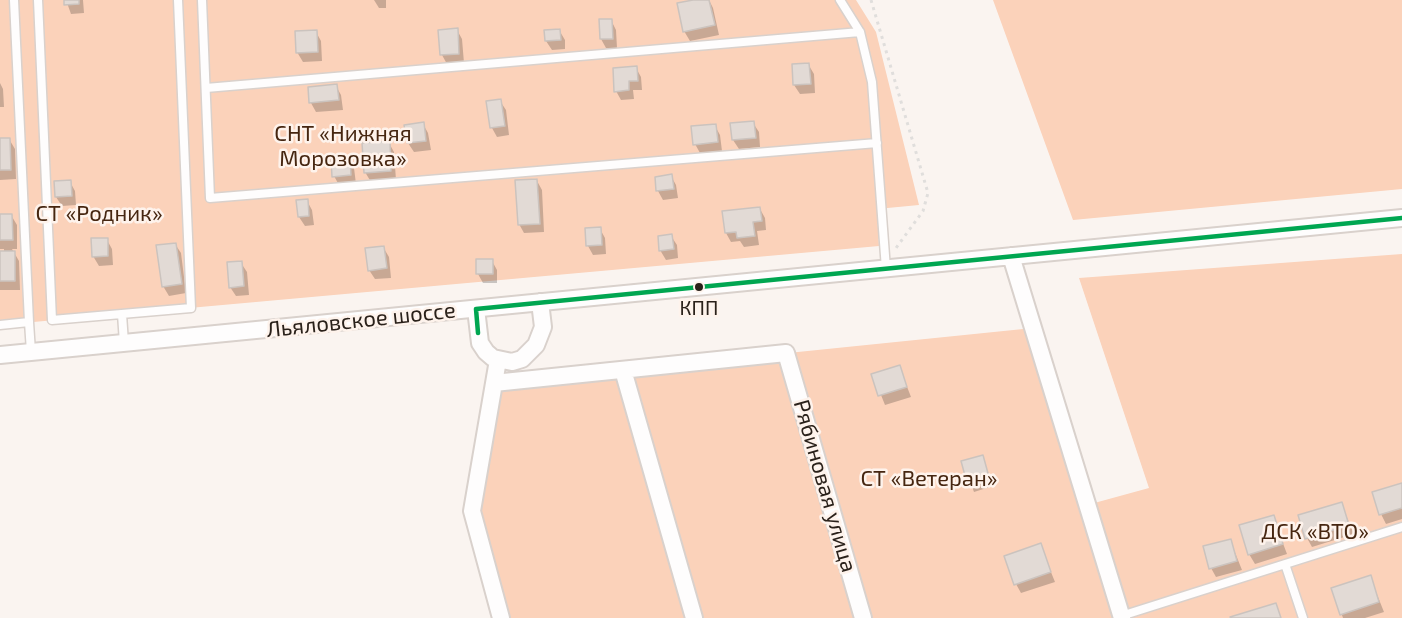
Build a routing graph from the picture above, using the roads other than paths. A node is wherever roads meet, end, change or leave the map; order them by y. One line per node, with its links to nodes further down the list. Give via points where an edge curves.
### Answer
1 (14, 0): 15 (lane)
2 (38, 0): 14 (lane, via 52,320)
3 (178, 0): 14 (lane, via 191,308)
4 (202, 0): 7 (lane)
5 (840, 0): 6 (lane)
6 (860, 32): 7 (lane); 8 (lane, via 872,82)
7 (206, 88): 8 (lane, via 210,198)
8 (877, 143): 11 (lane)
9 (1402, 218): 10 (street, Льяловское шоссе)
10 (1011, 256): 11 (street, Льяловское шоссе); 25 (street)
11 (886, 269): 12 (street, Льяловское шоссе)
12 (540, 302): 13 (street, Льяловское шоссе); 20 (street, via 543,327 536,345 522,359)
13 (476, 309): 17 (street, Льяловское шоссе); 20 (street, via 480,343)
14 (122, 314): 17 (lane)
15 (29, 322): 16 (lane); 18 (lane)
16 (0, 325)
17 (124, 343): 18 (street, Льяловское шоссе)
18 (31, 352): 19 (street, Льяловское шоссе)
19 (0, 355)
20 (498, 360): 22 (street)
21 (623, 370): 22 (street); 27 (street); 28 (street, Рябиновая улица, via 786,353)
22 (494, 382): 26 (street, via 472,511)
23 (1402, 527): 24 (lane)
24 (1285, 564): 25 (lane); 29 (lane)
25 (1122, 617)
26 (501, 618)
27 (694, 618)
28 (863, 618)
29 (1303, 618)

